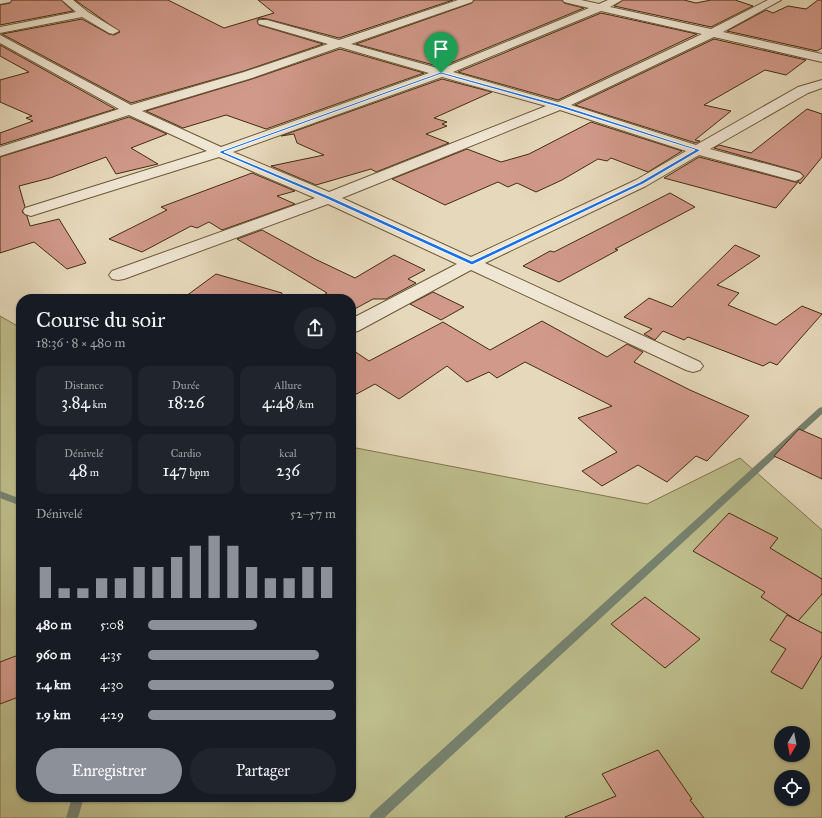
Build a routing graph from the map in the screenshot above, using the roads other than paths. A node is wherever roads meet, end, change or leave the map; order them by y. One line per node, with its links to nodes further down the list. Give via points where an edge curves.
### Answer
1 (6, 0): 7 (street)
2 (67, 0): 9 (street)
3 (468, 0): 15 (street)
4 (568, 0): 8 (street)
5 (617, 0): 8 (street)
6 (776, 0): 13 (street)
7 (0, 1)
8 (600, 8): 13 (street); 17 (street)
9 (84, 14): 11 (street); 12 (street)
10 (263, 22): 15 (street)
11 (0, 30)
12 (112, 30)
13 (713, 33): 16 (street); 19 (street)
14 (0, 38): 20 (street)
15 (343, 44): 17 (street); 20 (street)
16 (822, 58)
17 (441, 73): 19 (street); 23 (street)
18 (822, 84): 21 (street, via 803,90)
19 (560, 106): 21 (street); 25 (street)
20 (130, 110): 22 (street); 23 (street)
21 (698, 150): 24 (street); 27 (street, via 641,183)
22 (0, 152)
23 (220, 152): 25 (street); 26 (street)
24 (795, 176)
25 (329, 198): 27 (street); 28 (street)
26 (31, 210)
27 (472, 263): 29 (street); 30 (street)
28 (118, 274)
29 (356, 324)
30 (693, 366)

